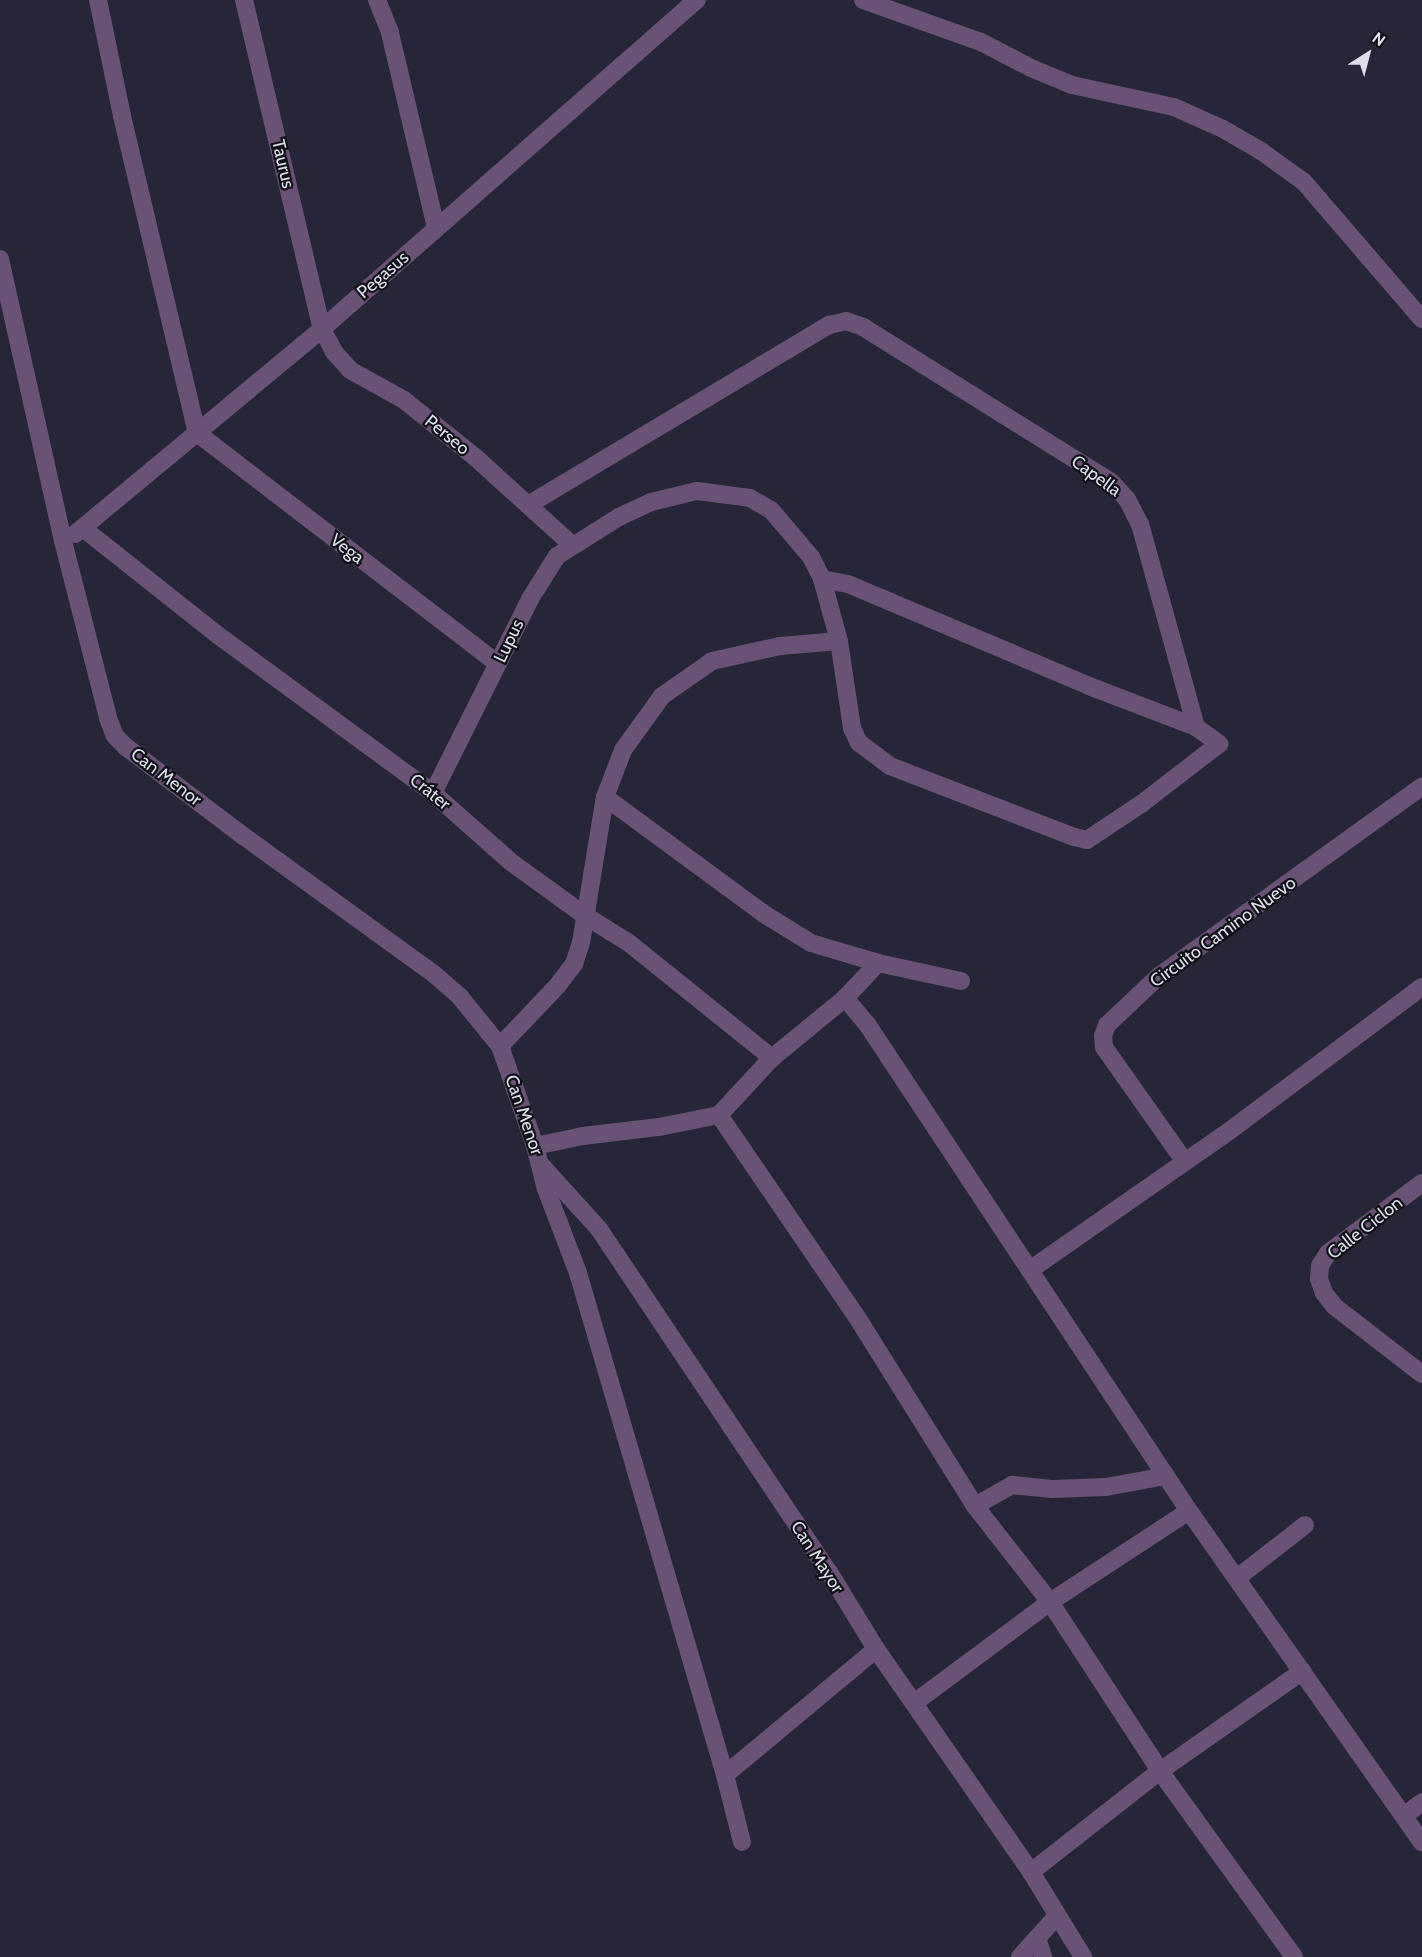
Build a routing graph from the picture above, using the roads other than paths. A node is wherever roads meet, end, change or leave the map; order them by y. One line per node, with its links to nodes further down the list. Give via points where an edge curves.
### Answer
1 (98, 0): 10 (street)
2 (244, 0): 9 (street, Taurus)
3 (377, 0): 6 (street, via 390,33)
4 (697, 0): 6 (street, Pegasus)
5 (863, 0): 8 (street, via 981,42 1072,85 1174,107 1222,129 1304,183)
6 (436, 228): 9 (street, Pegasus)
7 (0, 259): 13 (street, Can Menor)
8 (1422, 320)
9 (322, 328): 10 (street, Pegasus); 11 (street, Perseo, via 334,352 350,370 404,400)
10 (197, 433): 12 (street, Pegasus); 17 (street, Vega)
11 (528, 505): 14 (street, Perseo); 18 (street, Capella, via 829,325 846,321 863,327 1111,482 1127,499 1140,524)
12 (84, 529): 13 (street, Pegasus); 20 (street, Cráter, via 215,633)
13 (63, 541): 27 (street, Can Menor, via 115,735 242,835 434,974 460,997)
14 (573, 546): 15 (street, Lupus, via 618,517 680,494 697,491 750,498 771,510 794,535); 17 (street, Lupus, via 557,556 530,599)
15 (822, 579): 16 (street, Lupus); 18 (street, via 848,584)
16 (839, 641): 18 (street, Lupus, via 852,728 859,743 871,754 890,766 1074,837 1087,840 1098,835 1219,744); 21 (street, via 780,646 712,661 662,696 623,750)
17 (498, 664): 20 (street, Lupus)
18 (1196, 727)
19 (1422, 786): 31 (street, Circuito Camino Nuevo, via 1158,976 1107,1025 1104,1047)
20 (433, 793): 22 (street, Cráter, via 511,862)
21 (605, 797): 22 (street); 23 (street, via 764,914 811,943)
22 (584, 915): 27 (street, via 581,943 573,964); 28 (street, Cráter, via 629,944)
23 (878, 963): 24 (street); 26 (street)
24 (961, 981)
25 (1422, 987): 31 (street)
26 (845, 998): 28 (street); 34 (street, via 867,1024)
27 (500, 1046): 30 (street, Can Menor)
28 (772, 1058): 29 (street)
29 (719, 1115): 30 (street); 37 (street, via 860,1322)
30 (535, 1146): 32 (street, Can Menor)
31 (1185, 1162): 34 (street)
32 (541, 1165): 42 (street, Can Mayor, via 598,1229 829,1572); 46 (street, Can Menor, via 585,1296)
33 (1422, 1183): 35 (street, Calle Ciclon, via 1328,1253 1318,1279 1334,1306)
34 (1030, 1270): 36 (street)
35 (1422, 1374)
36 (1166, 1476): 37 (street, via 1106,1487 1052,1489 1012,1485); 38 (street)
37 (975, 1506): 41 (street)
38 (1189, 1511): 40 (street); 41 (street)
39 (1305, 1526): 40 (street)
40 (1237, 1578): 43 (street)
41 (1050, 1602): 44 (street); 45 (street)
42 (876, 1649): 44 (street, Can Mayor); 46 (street)
43 (1303, 1671): 45 (street); 48 (street)
44 (914, 1703): 51 (street, Can Mayor)
45 (1160, 1771): 51 (street); 57 (street)
46 (725, 1775): 49 (street, Can Menor)
47 (1422, 1802): 48 (street)
48 (1405, 1815): 50 (street)
49 (742, 1842)
50 (1422, 1842)
51 (1031, 1872): 52 (street, Can Mayor)
52 (1056, 1917): 53 (street); 56 (street, Can Mayor)
53 (1037, 1938): 54 (street); 55 (street)
54 (1020, 1957)
55 (1043, 1957)
56 (1083, 1957)
57 (1294, 1957)

